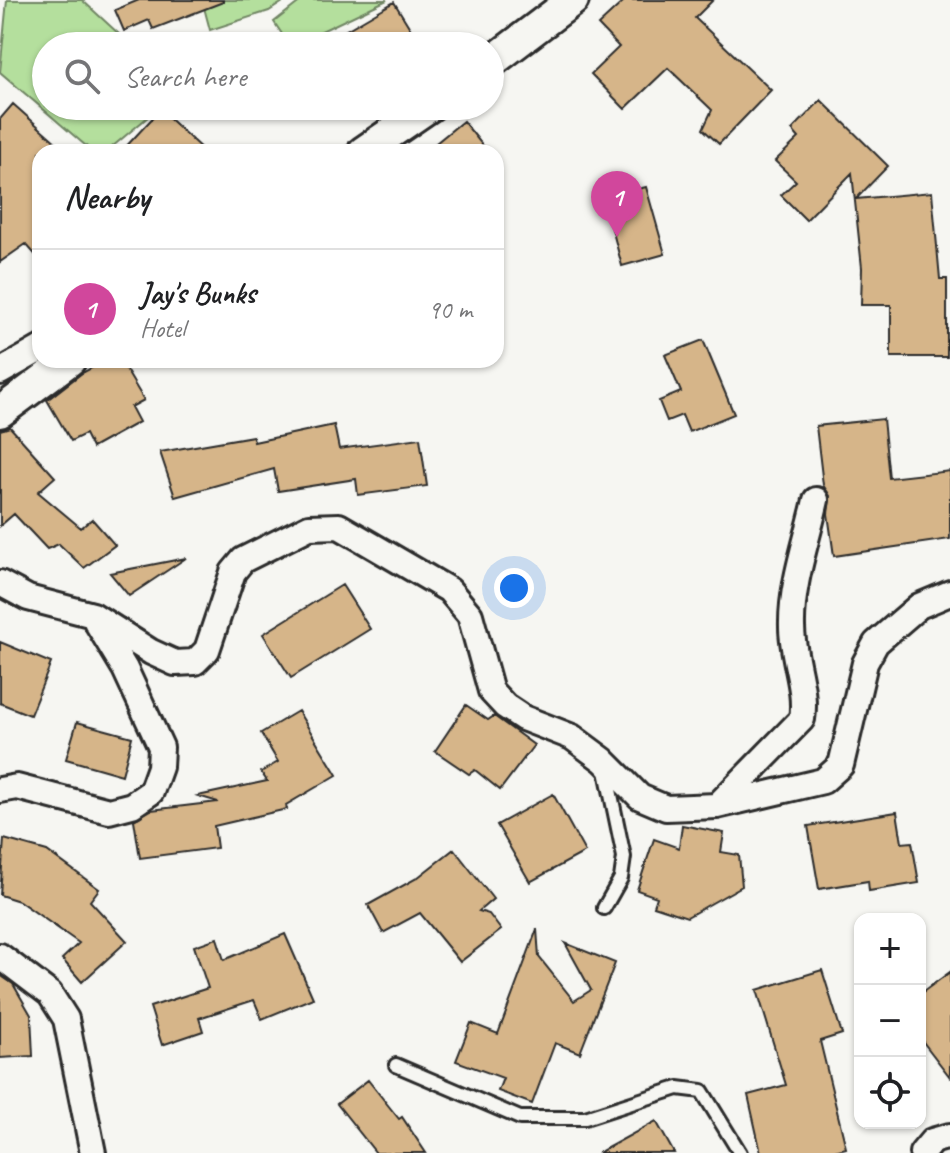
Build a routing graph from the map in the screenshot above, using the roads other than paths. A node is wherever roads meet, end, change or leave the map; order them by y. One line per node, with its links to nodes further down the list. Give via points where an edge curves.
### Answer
1 (573, 0): 2 (street)
2 (504, 52)
3 (410, 120): 4 (street)
4 (375, 144)
5 (32, 354): 7 (street)
6 (59, 368): 8 (street)
7 (0, 372)
8 (0, 412)
9 (816, 500): 15 (street, via 792,628 802,719)
10 (0, 583): 12 (street, via 28,598)
11 (950, 593): 15 (street, via 919,606 876,643 865,663 841,765 823,781)
12 (93, 615): 13 (street, via 151,652 175,663 195,662 207,650 233,572 243,560 309,527 339,526 449,590 470,615 491,691 523,718 572,737); 14 (street, via 161,747 151,792 132,805 109,811 17,787)
13 (603, 760): 15 (street, via 640,797 666,808); 16 (lane, via 624,857 621,878)
14 (0, 790)
15 (717, 806)
16 (604, 908)
17 (0, 956): 20 (street, via 50,994 66,1019)
18 (396, 1065): 21 (lane, via 520,1118 585,1118 678,1088 702,1091)
19 (950, 1136): 22 (street, via 932,1141)
20 (93, 1153)
21 (740, 1153)
22 (922, 1153)

